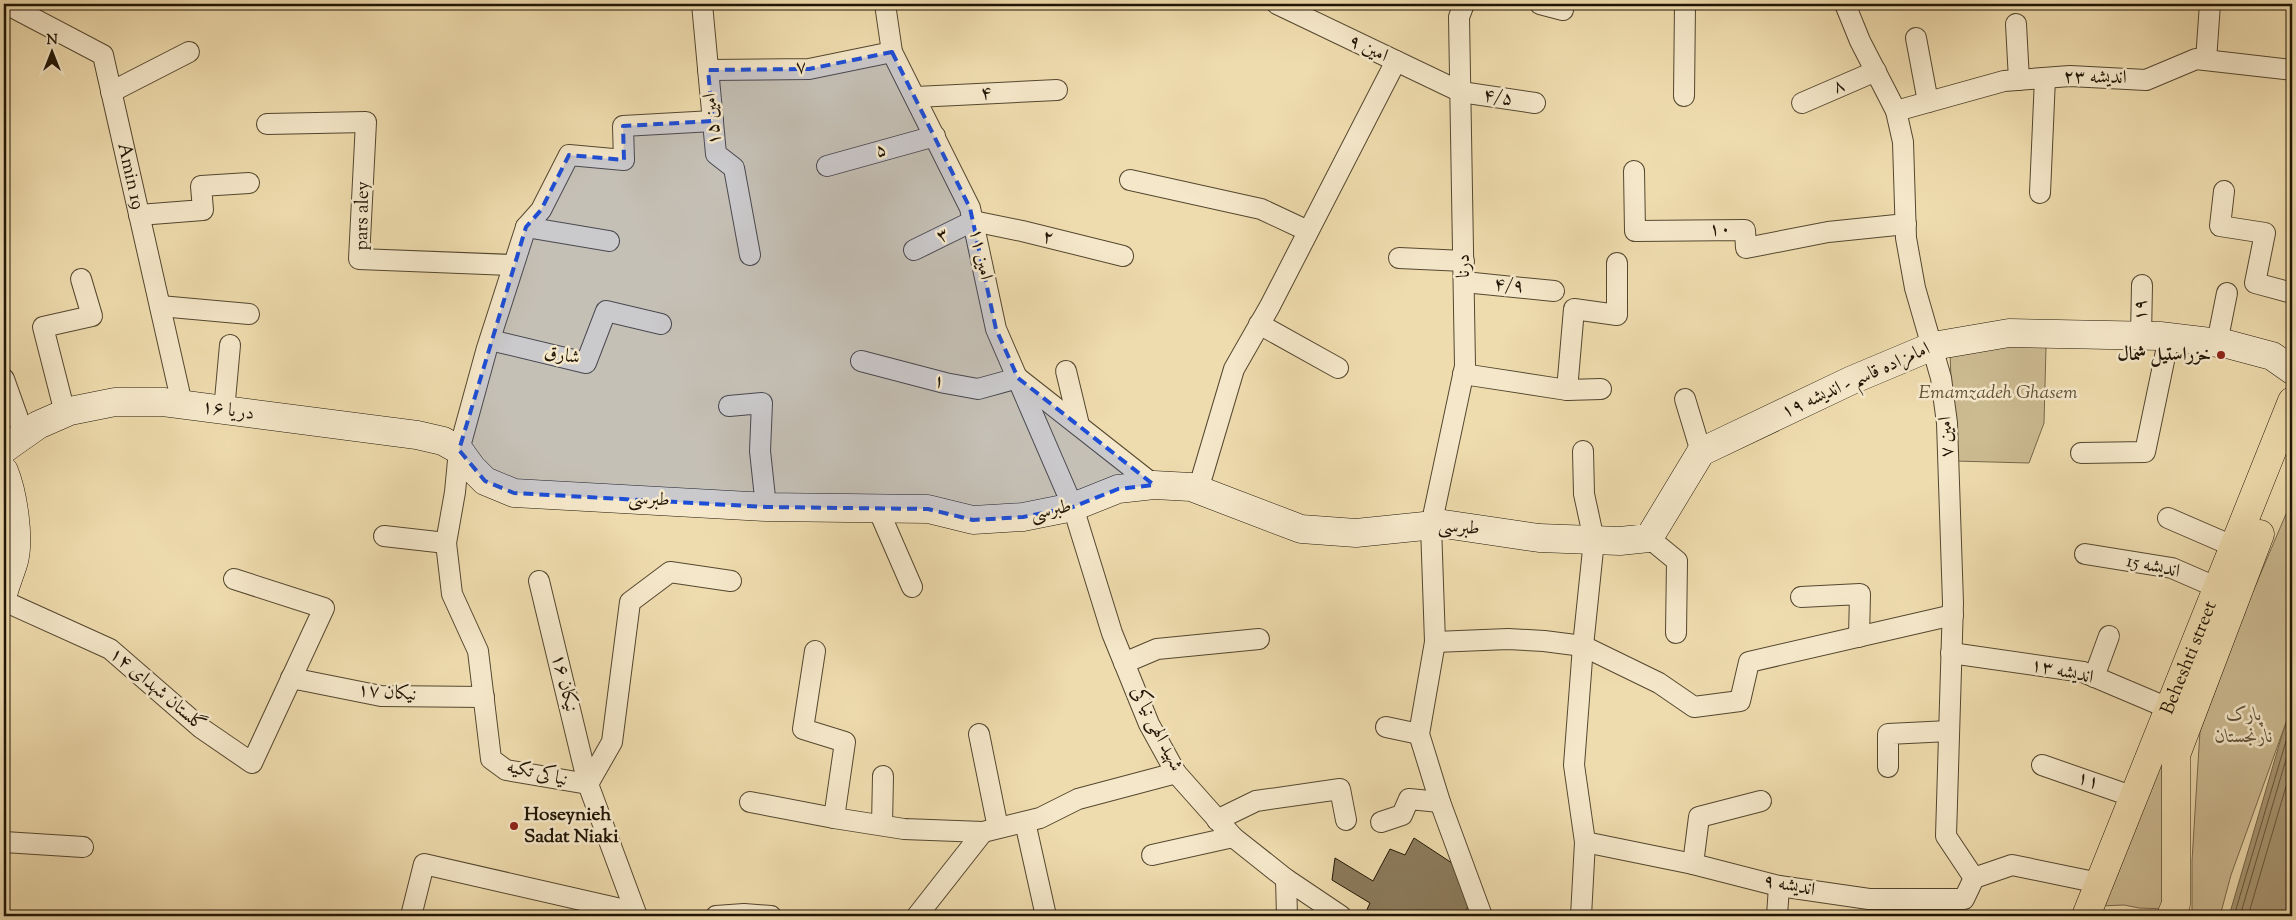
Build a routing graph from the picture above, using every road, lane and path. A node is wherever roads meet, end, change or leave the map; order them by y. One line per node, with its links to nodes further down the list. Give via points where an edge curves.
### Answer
1 (6, 4): 23 (street, Amin 19, via 103,55)
2 (702, 4): 17 (street, امین ۱۵)
3 (885, 4): 14 (street, امین ۱۱)
4 (1277, 4): 16 (street, امین ۹)
5 (1464, 4): 24 (street, درنا, via 1459,17)
6 (1540, 4): 10 (street)
7 (1685, 4): 25 (street)
8 (1844, 4): 19 (street, امین ۷)
9 (2210, 4): 15 (street)
10 (1563, 10)
11 (2016, 24): 21 (street)
12 (1916, 38): 27 (street)
13 (188, 52): 23 (street)
14 (892, 52): 17 (street, ۷, via 809,69); 26 (street, امین ۱۱)
15 (2206, 60): 18 (street, اندیشه ۲۳); 20 (street, اندیشه ۲۳, via 2196,59 2146,80)
16 (1396, 62): 24 (street, امین ۹); 44 (street)
17 (708, 70): 31 (street, امین ۱۵)
18 (2292, 70)
19 (1876, 71): 29 (street, ۸); 30 (street, امین ۷)
20 (2045, 78): 21 (street, اندیشه ۲۳); 39 (street)
21 (2019, 80): 27 (street, اندیشه ۲۳, via 2004,81)
22 (1057, 90): 26 (street, ۴)
23 (111, 92): 40 (street, Amin 19)
24 (1461, 92): 28 (street, ۴/۵); 50 (street, درنا)
25 (1684, 96)
26 (916, 97): 33 (street, امین ۱۱)
27 (1928, 102): 30 (street, اندیشه ۲۳)
28 (1535, 103)
29 (1802, 103)
30 (1896, 111): 42 (street, امین ۷, via 1902,142)
31 (713, 121): 43 (street, via 623,126 624,160 569,155 541,210); 47 (street, امین ۱۵, via 716,154 734,168)
32 (267, 124): 52 (street, pars aley, via 366,122 359,259)
33 (935, 136): 34 (street, ۵); 41 (street, امین ۱۱, via 970,208)
34 (827, 166)
35 (1634, 171): 42 (street, ۱۰, via 1635,231 1745,230 1746,248 1828,232)
36 (1130, 180): 44 (street, via 1262,209)
37 (249, 183): 40 (street, via 201,186 203,210)
38 (2224, 191): 58 (street, via 2220,226 2266,233 2255,283)
39 (2040, 193)
40 (139, 214): 59 (street, Amin 19)
41 (973, 221): 46 (street, ۳); 48 (street, ۲); 74 (street, امین ۱۱, via 996,328)
42 (1906, 224): 68 (street, امین ۷, via 1915,288)
43 (526, 227): 45 (street); 52 (street, نیاکی تکیه)
44 (1308, 231): 62 (street)
45 (609, 241)
46 (914, 250)
47 (750, 255)
48 (1123, 256)
49 (1399, 258): 50 (street)
50 (1464, 261): 54 (street, درنا)
51 (1617, 263): 77 (street, via 1617,315 1574,309)
52 (513, 265): 65 (street, نیاکی تکیه)
53 (81, 278): 83 (street, via 92,316 43,327)
54 (1464, 282): 56 (street, ۴/۹); 73 (street, درنا)
55 (2142, 285): 63 (street, ۱۹)
56 (1554, 291)
57 (2227, 292): 66 (street)
58 (2292, 293)
59 (160, 306): 60 (street); 80 (street, Amin 19)
60 (249, 314)
61 (660, 324): 65 (street, شارق, via 606,312 586,363)
62 (1260, 324): 70 (street); 93 (street, via 1234,369)
63 (2141, 336): 64 (street, امامزاده قاسم - اندیشه ۱۹); 68 (street, امامزاده قاسم - اندیشه ۱۹, via 2009,333)
64 (2169, 337): 66 (street, امامزاده قاسم - اندیشه ۱۹); 90 (street, via 2145,452)
65 (490, 340): 86 (street, نیاکی تکیه)
66 (2217, 343): 71 (street, امامزاده قاسم - اندیشه ۱۹, via 2272,356)
67 (230, 345): 82 (street)
68 (1933, 346): 89 (street, امامزاده قاسم - اندیشه ۱۹, via 1852,380); 114 (street, امین ۷, via 1947,423)
69 (861, 362): 74 (street, ۱, via 945,384 978,389)
70 (1338, 368)
71 (2292, 370)
72 (1066, 371): 84 (street)
73 (1463, 374): 77 (street); 98 (street, درنا)
74 (1018, 378): 84 (street); 95 (street, امین ۱۱)
75 (4, 379): 85 (street)
76 (1601, 389): 77 (street)
77 (1567, 390)
78 (1685, 399): 89 (street)
79 (2292, 401): 103 (main road, Beheshti street)
80 (182, 404): 82 (street, دریا ۱۶); 83 (street, دریا ۱۶, via 115,402)
81 (729, 406): 94 (street, via 762,403 760,451)
82 (224, 410): 86 (street, دریا ۱۶, via 416,435 443,441)
83 (65, 413): 85 (street, دریا ۱۶, via 38,425)
84 (1079, 425): 92 (street)
85 (14, 442)
86 (459, 450): 94 (street, طبرسی, via 485,481 514,492); 102 (street, نیاکی تکیه)
87 (2292, 450): 171 (main road, Beheshti street, via 2176,755 2176,904)
88 (1583, 451): 101 (street, via 1584,494)
89 (1701, 452): 100 (street)
90 (2081, 453)
91 (4, 471): 105 (street, via 14,516)
92 (1154, 485): 93 (street, طبرسی); 95 (street, طبرسی, via 1118,489)
93 (1198, 490): 98 (street, طبرسی, via 1301,529 1356,533)
94 (766, 507): 96 (street, طبرسی)
95 (1073, 507): 96 (street, طبرسی, via 1023,517 973,520 928,509); 123 (street, شهید الهی نیاکی)
96 (878, 509): 109 (street)
97 (2168, 518): 103 (street)
98 (1430, 526): 101 (street, طبرسی, via 1444,524 1539,538); 119 (street, درنا)
99 (384, 536): 102 (street)
100 (1650, 538): 101 (street, طبرسی); 115 (street, via 1677,560)
101 (1594, 540): 120 (street)
102 (446, 543): 126 (street, نیاکی تکیه, via 452,594 478,651)
103 (2235, 547): 110 (main road, Beheshti street)
104 (2085, 554): 110 (street, اندیشه 15, via 2172,568)
105 (9, 557): 111 (street)
106 (234, 580): 125 (street, via 324,608)
107 (539, 581): 136 (street, نیکان ۱۶)
108 (731, 581): 136 (street, via 670,572 630,602 612,742)
109 (912, 587)
110 (2218, 588): 127 (main road, Beheshti street)
111 (4, 591)
112 (1801, 598): 117 (street, via 1860,594)
113 (4, 601): 125 (street, گلستان شهدای ۱۴, via 110,649 201,728 252,763)
114 (1953, 616): 117 (street); 122 (street, امین ۷)
115 (1676, 633)
116 (2109, 636): 124 (street)
117 (1859, 637): 120 (street, via 1748,662 1740,701 1694,707 1658,683)
118 (1259, 639): 123 (street, via 1157,649)
119 (1434, 642): 120 (street, via 1508,639); 131 (street, درنا)
120 (1582, 646): 150 (street, via 1574,764)
121 (815, 651): 141 (street, via 803,728 845,742)
122 (1952, 653): 124 (street, اندیشه ۱۳, via 2083,672); 129 (street, امین ۷)
123 (1124, 663): 134 (street, شهید الهی نیاکی, via 1149,724)
124 (2094, 677): 127 (street, اندیشه ۱۳)
125 (291, 678): 126 (street, نیکان ۱۷, via 381,696)
126 (484, 697): 136 (street, نیاکی تکیه, via 491,759 506,770)
127 (2168, 708): 137 (main road, Beheshti street)
128 (1386, 727): 131 (street)
129 (1949, 731): 133 (street, via 1888,734); 154 (street, امین ۷, via 1946,836)
130 (979, 734): 147 (street)
131 (1419, 734): 140 (street)
132 (2042, 766): 137 (street, ۱۱)
133 (1888, 767)
134 (1176, 773): 142 (street, شهید الهی نیاکی); 144 (street, via 1078,799)
135 (882, 776): 146 (street)
136 (588, 784): 159 (street, نیکان ۱۶)
137 (2134, 798): 156 (main road, Beheshti street)
138 (1761, 801): 153 (street, via 1699,817)
139 (750, 802): 141 (street)
140 (1440, 802): 145 (street, via 1409,799 1402,815); 167 (street)
141 (834, 818): 146 (street)
142 (1217, 820): 143 (street, via 1256,801 1340,789); 148 (street, شهید الهی نیاکی)
143 (1346, 820)
144 (1026, 822): 147 (street); 164 (street)
145 (1381, 822)
146 (882, 825): 147 (street, via 904,829)
147 (991, 830): 163 (street)
148 (1233, 837): 152 (street); 155 (street, شهید الهی نیاکی)
149 (4, 842): 151 (street)
150 (1584, 842): 153 (street, اندیشه ۹); 168 (street)
151 (83, 848)
152 (1152, 855)
153 (1693, 864): 157 (street, اندیشه ۹)
154 (1974, 878): 156 (street, via 2012,864); 158 (street, اندیشه ۹)
155 (1286, 879): 165 (street); 166 (street, شهید الهی نیاکی)
156 (2099, 883): 170 (main road, Beheshti street)
157 (1779, 886): 158 (street, اندیشه ۹); 169 (street)
158 (1961, 908)
159 (635, 914): 160 (street, via 424,864)
160 (411, 916)
161 (716, 916): 162 (street)
162 (771, 916)
163 (917, 916)
164 (1046, 916)
165 (1287, 916)
166 (1341, 916)
167 (1482, 916)
168 (1581, 916)
169 (1777, 916)
170 (2086, 916)
171 (2171, 916)

